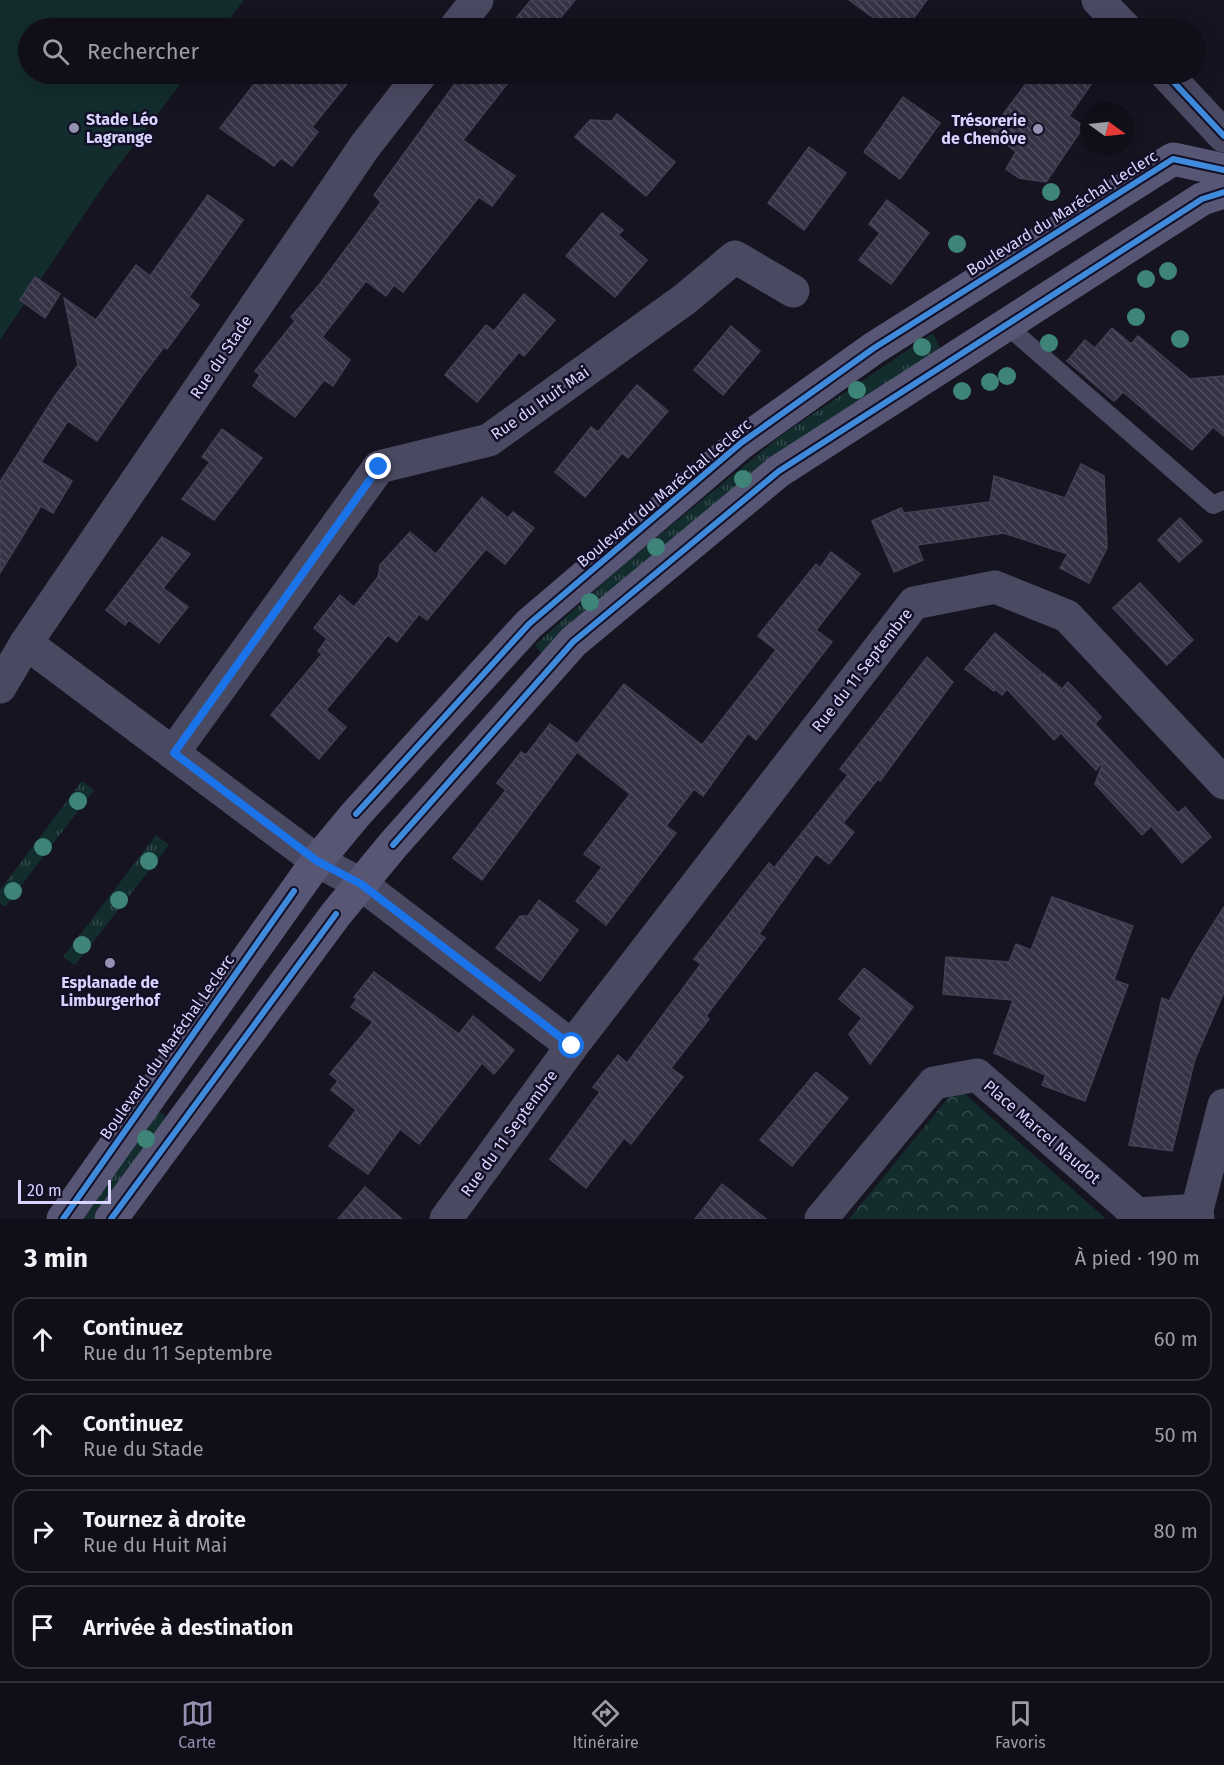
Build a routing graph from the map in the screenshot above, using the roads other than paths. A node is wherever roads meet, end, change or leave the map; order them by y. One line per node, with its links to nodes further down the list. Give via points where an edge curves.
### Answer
1 (477, 0): 3 (street)
2 (1098, 0): 4 (street)
3 (463, 18)
4 (1115, 18)
5 (413, 84): 13 (street, Rue du Stade, via 358,156)
6 (1175, 84): 7 (street)
7 (1224, 136)
8 (1224, 170): 17 (main road, Boulevard du Maréchal Leclerc, via 1173,159 874,348 741,443 529,624)
9 (1224, 192): 11 (main road, via 1202,200)
10 (793, 291): 15 (street, Rue du Huit Mai, via 735,256 685,299 489,440 379,467)
11 (1006, 325): 12 (lane, via 1213,505); 18 (main road, via 778,471 573,642)
12 (1224, 500)
13 (27, 643): 14 (street, Rue du Stade); 15 (street)
14 (0, 687)
15 (174, 753): 17 (street)
16 (1224, 783): 19 (street, Rue du 11 Septembre, via 1067,616 996,587 914,603)
17 (317, 861): 18 (street); 23 (main road, Boulevard du Maréchal Leclerc)
18 (361, 884): 19 (street); 24 (main road)
19 (572, 1046): 25 (street, Rue du 11 Septembre)
20 (1224, 1105): 21 (street)
21 (1197, 1214): 22 (street, Place Marcel Naudot)
22 (1135, 1217): 26 (street, Place Marcel Naudot, via 977,1075 934,1083)
23 (63, 1219)
24 (111, 1219)
25 (446, 1219)
26 (821, 1219)

